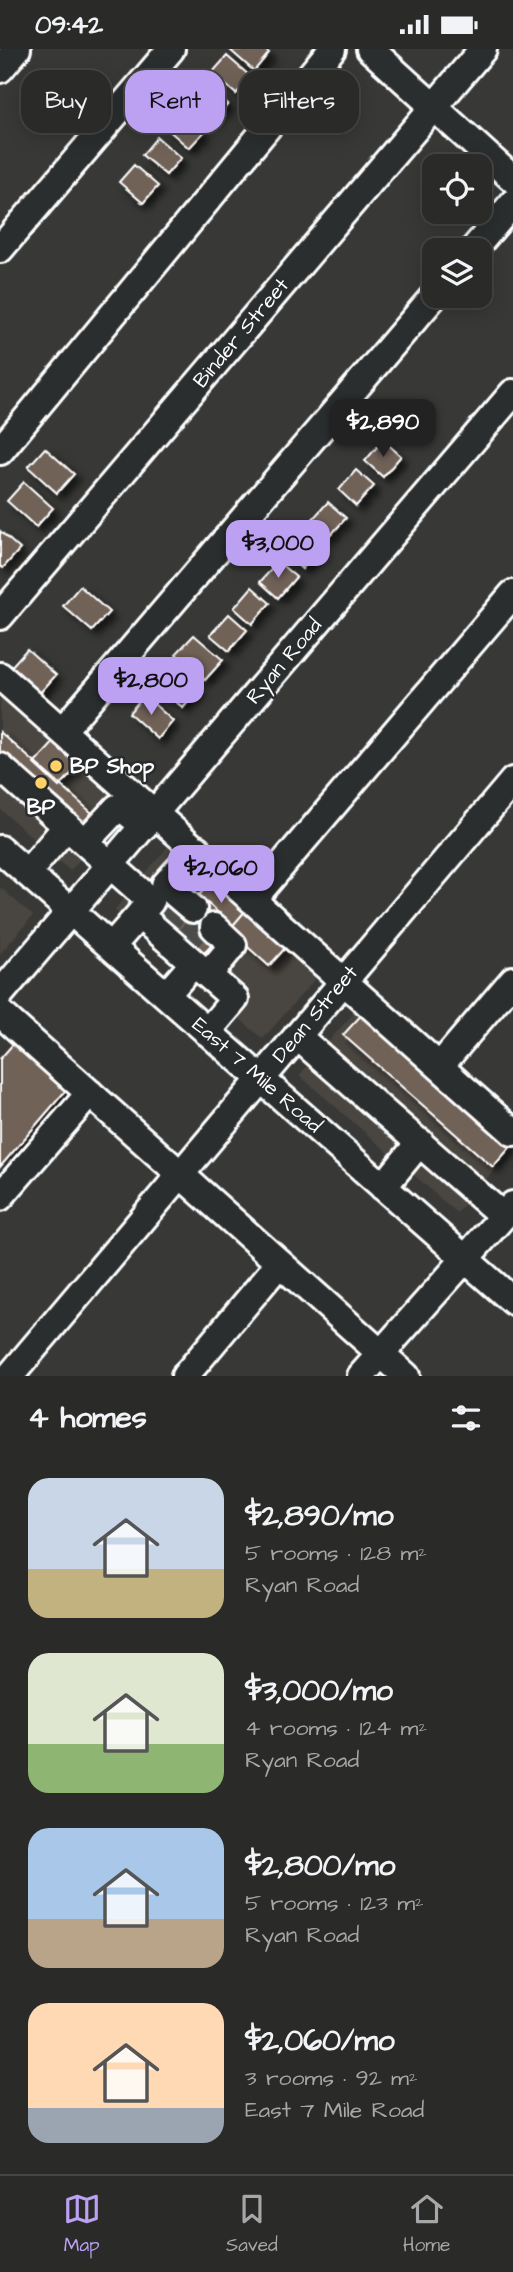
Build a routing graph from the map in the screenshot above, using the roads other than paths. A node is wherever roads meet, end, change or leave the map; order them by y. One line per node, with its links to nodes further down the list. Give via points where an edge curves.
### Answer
1 (17, 49): 6 (street)
2 (170, 49): 11 (street)
3 (332, 49): 14 (street)
4 (370, 49): 7 (street)
5 (483, 49): 7 (street, Binder Street)
6 (0, 69)
7 (434, 107): 8 (street); 16 (street, Binder Street)
8 (513, 179)
9 (513, 203): 10 (street)
10 (483, 238)
11 (0, 249)
12 (424, 308): 18 (street)
13 (513, 393): 21 (street, Ryan Road)
14 (0, 451)
15 (513, 594): 27 (street)
16 (0, 616)
17 (0, 676): 18 (street)
18 (62, 731): 21 (street)
19 (1, 771): 22 (street)
20 (513, 781): 33 (street, Dean Street)
21 (149, 819): 22 (street, via 117,808); 24 (street); 25 (street, Ryan Road)
22 (76, 834): 25 (street); 26 (street)
23 (0, 849): 26 (street, East 7 Mile Road)
24 (197, 849): 27 (street); 28 (street)
25 (110, 865): 28 (street); 29 (street, Ryan Road)
26 (27, 873): 29 (street, East 7 Mile Road)
27 (253, 899): 33 (street)
28 (166, 910): 31 (street); 32 (street)
29 (70, 912): 31 (street, East 7 Mile Road); 35 (street, Ryan Road)
30 (214, 927): 32 (street, via 233,945)
31 (111, 947): 36 (street, East 7 Mile Road)
32 (191, 958): 36 (street); 38 (street, via 235,999)
33 (344, 980): 39 (street, Dean Street); 40 (street)
34 (513, 981): 40 (street)
35 (0, 994)
36 (166, 995): 38 (street, East 7 Mile Road)
37 (0, 1013): 42 (street)
38 (208, 1032): 41 (street, East 7 Mile Road)
39 (297, 1036): 41 (street, Dean Street); 44 (street)
40 (440, 1066): 43 (street)
41 (262, 1079): 45 (street, Dean Street); 46 (street, East 7 Mile Road)
42 (90, 1093): 45 (street); 47 (street)
43 (513, 1132)
44 (420, 1142): 46 (street); 48 (street)
45 (181, 1175): 50 (street); 53 (street, Dean Street)
46 (383, 1187): 49 (street, East 7 Mile Road)
47 (0, 1197)
48 (508, 1210): 49 (street)
49 (464, 1258): 51 (street, East 7 Mile Road); 52 (street)
50 (278, 1265): 52 (street); 54 (street)
51 (513, 1301)
52 (380, 1354): 55 (street); 56 (street)
53 (10, 1376)
54 (185, 1376)
55 (362, 1376)
56 (406, 1376)

